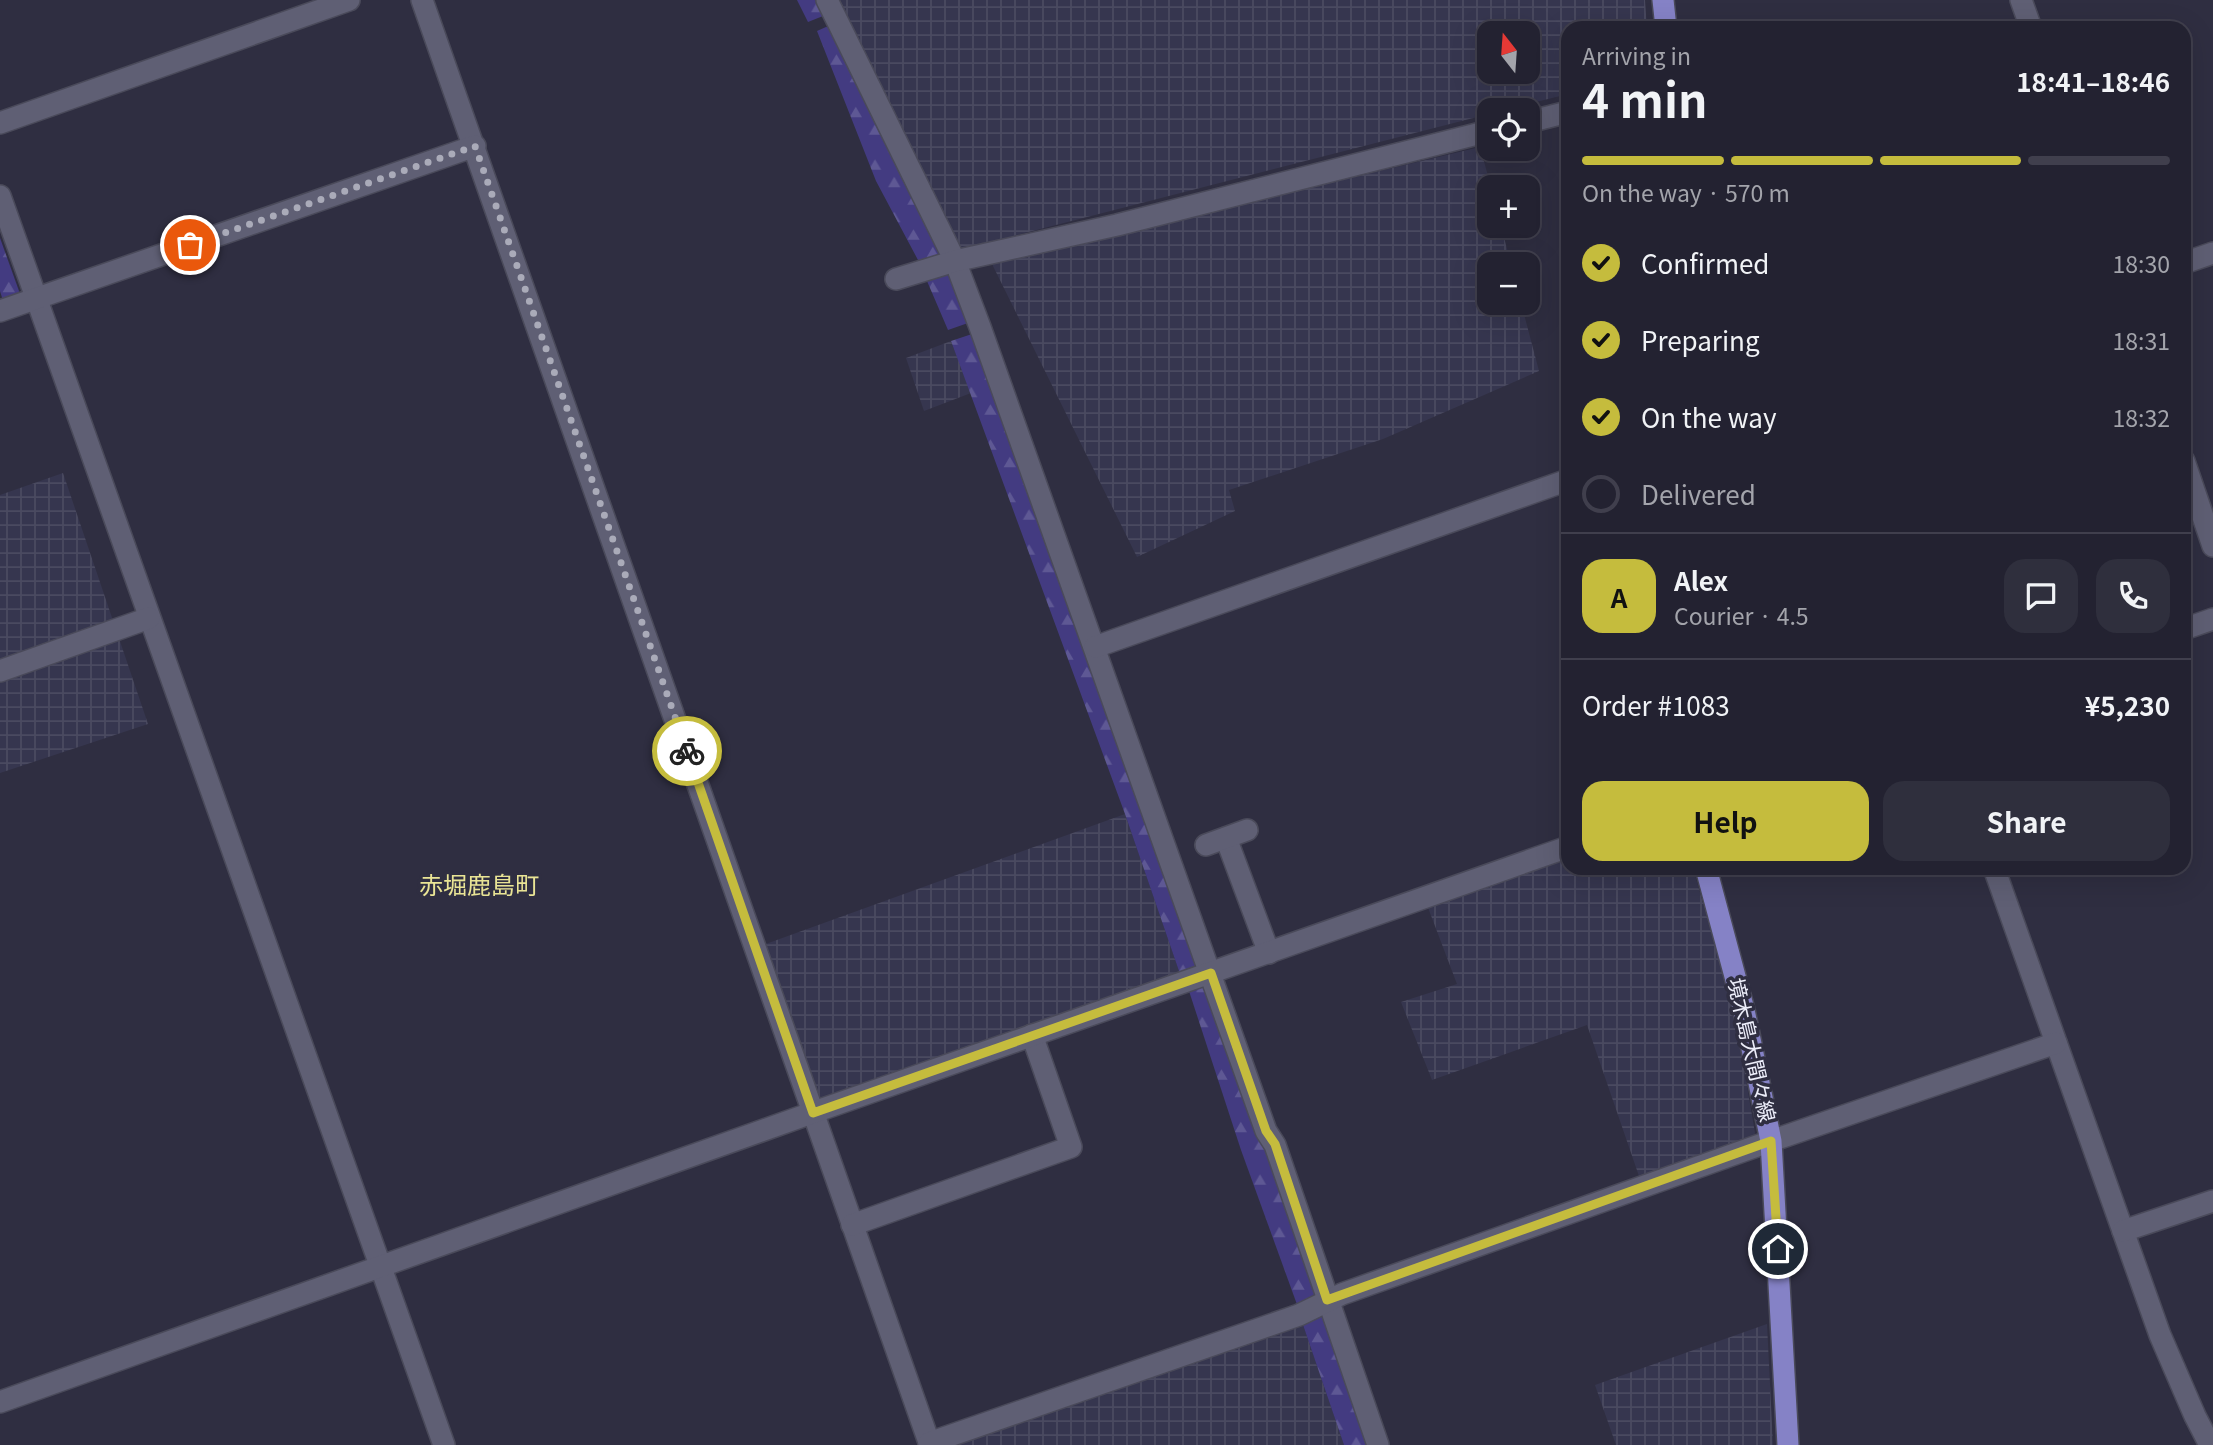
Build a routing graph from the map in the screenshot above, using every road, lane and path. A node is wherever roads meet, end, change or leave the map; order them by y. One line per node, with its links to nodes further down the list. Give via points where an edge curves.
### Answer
1 (349, 0): 10 (street)
2 (422, 0): 12 (street)
3 (827, 0): 15 (street)
4 (1663, 0): 6 (main road)
5 (2021, 0): 7 (street)
6 (1665, 21)
7 (2028, 21)
8 (1561, 114): 9 (street)
9 (1540, 119)
10 (0, 123)
11 (1477, 134): 15 (street)
12 (475, 146): 18 (street); 36 (street)
13 (0, 196): 18 (street)
14 (2213, 253): 16 (street)
15 (955, 261): 17 (street); 26 (street)
16 (2191, 261)
17 (896, 279)
18 (35, 298): 19 (street); 23 (street)
19 (0, 311)
20 (1561, 482): 26 (street)
21 (2191, 482): 22 (street)
22 (2213, 546)
23 (149, 618): 27 (street); 41 (street)
24 (2213, 619): 25 (street)
25 (2191, 627)
26 (1095, 647): 33 (street)
27 (0, 671)
28 (1247, 830): 32 (street, via 1216,841)
29 (1561, 849): 32 (street)
30 (1708, 875): 37 (main road, 境木島大間々線, via 1744,1010)
31 (1996, 875): 35 (street)
32 (1269, 953): 33 (street)
33 (1211, 973): 34 (street); 42 (street)
34 (1032, 1035): 36 (street); 39 (street, via 1071,1147)
35 (2056, 1043): 37 (street); 40 (street)
36 (813, 1113): 39 (street); 41 (street)
37 (1771, 1141): 42 (street); 47 (main road, 境木島大間々線)
38 (2213, 1201): 40 (street)
39 (852, 1226): 44 (street)
40 (2123, 1231): 48 (street, via 2168,1355)
41 (381, 1267): 43 (street); 45 (street)
42 (1327, 1300): 44 (street, via 1299,1315); 46 (street)
43 (0, 1402)
44 (930, 1444)
45 (444, 1445)
46 (1378, 1445)
47 (1788, 1445)
48 (2210, 1445)

